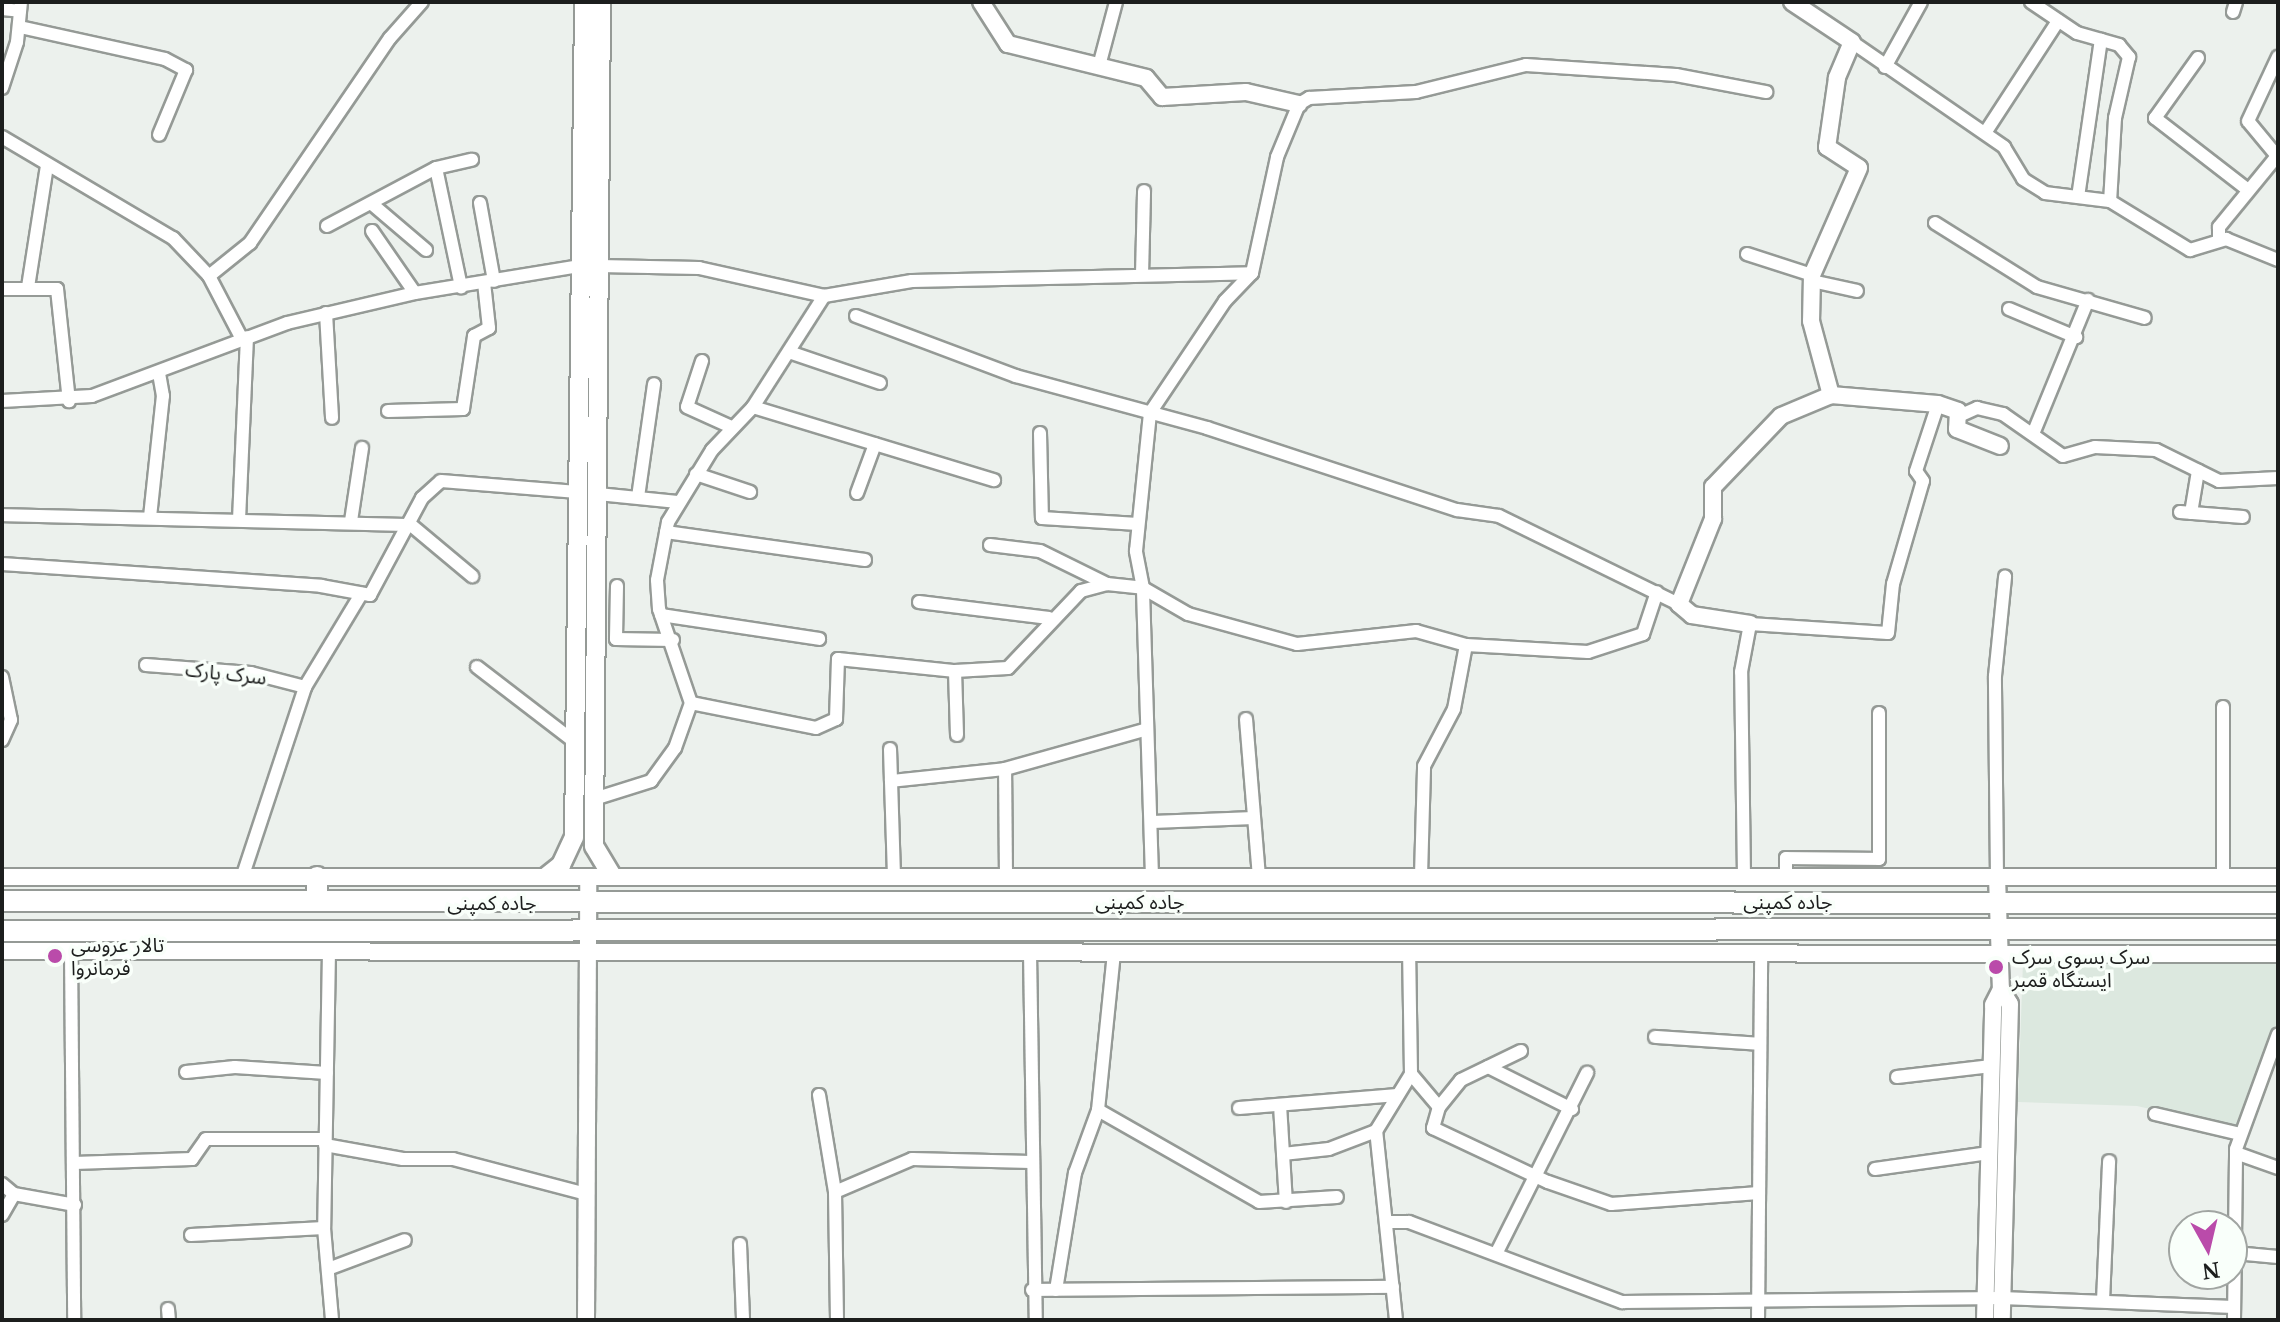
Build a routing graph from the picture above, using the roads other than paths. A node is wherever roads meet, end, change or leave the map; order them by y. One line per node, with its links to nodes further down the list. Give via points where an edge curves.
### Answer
1 (584, 2): 35 (main road)
2 (601, 2): 36 (main road)
3 (981, 2): 17 (street, via 1008,44)
4 (1116, 2): 17 (street)
5 (1792, 2): 14 (street)
6 (1921, 2): 18 (street)
7 (2031, 2): 11 (street)
8 (420, 3): 48 (street, via 390,38 250,243)
9 (20, 6): 10 (street); 12 (street)
10 (2, 9)
11 (2058, 21): 13 (street); 22 (street)
12 (20, 27): 19 (street); 23 (street, via 186,70)
13 (2101, 40): 31 (street); 32 (street, via 2119,45 2131,65 2115,118)
14 (1852, 42): 18 (street); 49 (street, via 1837,78 1827,147 1859,168)
15 (2278, 57): 25 (street, via 2248,121)
16 (2198, 58): 29 (street, via 2155,118)
17 (1099, 66): 21 (street, via 1146,78 1162,97 1246,92)
18 (1885, 67): 22 (street)
19 (2, 88)
20 (1766, 92): 21 (street, via 1676,75 1526,65 1416,92 1309,98)
21 (1299, 104): 46 (street, via 1277,157)
22 (1985, 133): 31 (street, via 2004,147 2023,179 2055,197)
23 (159, 135)
24 (2, 137): 27 (street)
25 (2278, 156): 29 (street)
26 (472, 160): 28 (street)
27 (47, 165): 48 (street, via 173,238); 51 (street)
28 (436, 168): 34 (street); 52 (street)
29 (2247, 189): 40 (street, via 2219,227)
30 (1144, 191): 47 (street)
31 (2078, 197): 32 (street)
32 (2110, 201): 40 (street, via 2190,250)
33 (480, 203): 50 (street)
34 (372, 204): 38 (street); 41 (street)
35 (579, 206): 36 (main road); 44 (main road)
36 (599, 206): 45 (main road)
37 (1935, 223): 57 (street, via 2037,287)
38 (327, 226)
39 (372, 231): 55 (street)
40 (2219, 240): 43 (street)
41 (426, 250)
42 (1747, 254): 49 (street)
43 (2278, 260)
44 (579, 266): 50 (street); 88 (main road)
45 (599, 266): 56 (street, via 699,268); 91 (main road)
46 (1252, 273): 47 (street); 75 (street, via 1225,301)
47 (1142, 275): 56 (street, via 912,281)
48 (209, 276): 63 (street)
49 (1812, 278): 54 (street); 69 (street, via 1811,321)
50 (489, 282): 52 (street); 74 (street, via 489,328 474,336 463,409)
51 (28, 287): 53 (street); 71 (street, via 57,289)
52 (461, 287): 55 (street)
53 (2, 289)
54 (1857, 291)
55 (415, 293): 59 (street)
56 (824, 296): 64 (street)
57 (2088, 300): 61 (street); 62 (street)
58 (2009, 309): 62 (street)
59 (326, 313): 63 (street); 77 (street)
60 (856, 316): 75 (street, via 1016,376)
61 (2145, 318)
62 (2076, 337): 80 (street)
63 (245, 338): 66 (street); 97 (street)
64 (789, 352): 67 (street); 73 (street)
65 (702, 361): 78 (street, via 687,407)
66 (159, 373): 71 (street); 95 (street, via 163,396)
67 (880, 383)
68 (654, 384): 92 (street)
69 (1831, 395): 72 (street); 113 (street, via 1781,416 1713,487 1713,519)
70 (2, 401): 71 (street)
71 (69, 401)
72 (1938, 404): 76 (street); 116 (street, via 1916,471 1923,481 1893,584 1888,633)
73 (753, 407): 78 (street); 81 (street)
74 (388, 411)
75 (1150, 413): 99 (street); 110 (street, via 1457,510 1499,516)
76 (1959, 416): 80 (street, via 1983,408 2024,423); 82 (street, via 1957,429)
77 (332, 418)
78 (731, 427): 85 (street)
79 (1040, 433): 99 (street, via 1042,518)
80 (2033, 434): 84 (street, via 2044,448 2063,456 2095,447 2156,450)
81 (875, 444): 87 (street); 90 (street)
82 (2000, 446)
83 (362, 448): 98 (street)
84 (2198, 471): 86 (street, via 2238,483); 96 (street, via 2186,513)
85 (696, 474): 89 (street); 93 (street)
86 (2278, 478)
87 (994, 480)
88 (578, 492): 100 (street, via 448,478 422,498); 133 (main road)
89 (750, 492)
90 (857, 493)
91 (598, 494): 92 (street); 137 (main road)
92 (638, 497): 93 (street)
93 (678, 502): 101 (street)
94 (2, 515): 95 (street)
95 (150, 517): 97 (street)
96 (2243, 517)
97 (239, 520): 98 (street)
98 (351, 521): 100 (street)
99 (1138, 524): 109 (street)
100 (411, 525): 105 (street); 111 (street, via 370,595)
101 (666, 532): 103 (street); 114 (street, via 657,580)
102 (990, 545): 107 (street, via 1040,551)
103 (865, 560)
104 (2, 564): 111 (street, via 321,586)
105 (472, 576)
106 (2005, 577): 152 (street, via 1995,676)
107 (1107, 584): 109 (street); 115 (street, via 1081,591)
108 (617, 586): 118 (street, via 616,639)
109 (1143, 588): 119 (street, via 1188,614 1297,644 1416,631); 130 (street)
110 (1657, 592): 113 (street); 119 (street, via 1643,634 1588,652)
111 (361, 594): 124 (street)
112 (919, 602): 115 (street)
113 (1679, 604): 116 (street, via 1692,615)
114 (661, 615): 117 (street); 118 (street)
115 (1049, 618): 122 (street, via 1016,665)
116 (1750, 624): 144 (street, via 1741,672)
117 (819, 639)
118 (673, 640): 126 (street)
119 (1466, 645): 143 (street, via 1454,709 1424,766)
120 (146, 665): 124 (street, سرک پارک, via 251,673)
121 (477, 667): 133 (street)
122 (955, 671): 126 (street, via 838,659 836,719 816,728); 131 (street)
123 (2, 677): 125 (street)
124 (305, 687): 155 (street)
125 (5, 702): 132 (street, via 11,720)
126 (691, 703): 137 (street, via 675,748 651,781)
127 (2223, 707): 153 (street)
128 (1879, 713): 145 (street, via 1879,859 1786,858)
129 (1246, 719): 138 (street)
130 (1144, 730): 135 (street); 139 (street)
131 (957, 735)
132 (2, 740)
133 (576, 743): 140 (main road, via 574,837 561,865)
134 (890, 749): 136 (street)
135 (1005, 769): 136 (street); 150 (street)
136 (891, 781): 149 (street)
137 (594, 799): 141 (main road, via 594,846)
138 (1254, 818): 139 (street); 142 (street)
139 (1152, 822): 151 (street)
140 (547, 876): 147 (street); 148 (street)
141 (612, 876): 148 (street); 149 (street)
142 (1259, 876): 143 (street); 151 (street)
143 (1421, 876): 144 (street)
144 (1744, 876): 145 (street)
145 (1786, 876): 152 (street)
146 (2, 877): 155 (street)
147 (317, 877): 155 (street); 156 (highway)
148 (588, 877): 158 (street)
149 (894, 877): 150 (street)
150 (1006, 877): 151 (street)
151 (1152, 877)
152 (1997, 877): 153 (street); 160 (street)
153 (2223, 877): 154 (street)
154 (2278, 877)
155 (242, 878)
156 (317, 900): 157 (highway, جاده کمپنی); 158 (highway, جاده کمپنی)
157 (2, 901)
158 (588, 902): 160 (highway, جاده کمپنی); 164 (street)
159 (2278, 903): 160 (highway, جاده کمپنی)
160 (1996, 904): 162 (street)
161 (2278, 929): 162 (highway, جاده کمپنی)
162 (1996, 930): 164 (highway, جاده کمپنی); 171 (street)
163 (2, 931): 164 (highway, جاده کمپنی)
164 (588, 931): 172 (street)
165 (2, 951): 166 (street)
166 (71, 951): 167 (street); 203 (street)
167 (329, 951): 172 (street); 183 (street)
168 (1409, 951): 170 (street); 173 (street); 185 (street)
169 (1030, 952): 170 (street); 172 (street); 202 (street)
170 (1114, 952): 193 (street)
171 (1998, 952): 173 (street); 174 (street); 175 (street)
172 (587, 953): 209 (street)
173 (1761, 953): 178 (street)
174 (2278, 954)
175 (2001, 989): 180 (street, via 1993,1005); 230 (street, via 2010,1004)
176 (2278, 1034): 196 (street)
177 (1655, 1037): 178 (street)
178 (1760, 1044): 210 (street)
179 (1521, 1051): 181 (street)
180 (1991, 1066): 186 (street); 198 (street)
181 (1488, 1067): 190 (street, via 1461,1080); 192 (street)
182 (186, 1072): 183 (street, via 235,1067)
183 (327, 1073): 197 (street)
184 (1587, 1073): 192 (street)
185 (1411, 1074): 188 (street); 190 (street)
186 (1897, 1077)
187 (819, 1095): 208 (street)
188 (1397, 1095): 189 (street); 195 (street)
189 (1280, 1105): 191 (street); 200 (street)
190 (1439, 1107): 206 (street, via 1433,1128 1441,1136)
191 (1239, 1108)
192 (1572, 1109): 206 (street)
193 (1098, 1110): 213 (street, via 1220,1175 1222,1186 1259,1202); 228 (street, via 1075,1173)
194 (2155, 1114): 196 (street)
195 (1376, 1131): 200 (street, via 1329,1149); 217 (street)
196 (2240, 1134): 199 (street)
197 (325, 1142): 203 (street, via 206,1139 196,1145 196,1157 186,1160); 209 (street, via 403,1159 453,1159); 218 (street)
198 (1989, 1153): 205 (street); 230 (street)
199 (2236, 1153): 204 (street); 215 (street)
200 (1283, 1154): 213 (street)
201 (2109, 1161): 232 (street)
202 (1031, 1162): 208 (street, via 912,1159); 227 (street)
203 (74, 1163): 214 (street)
204 (2278, 1168)
205 (1875, 1169)
206 (1536, 1177): 210 (street, via 1611,1204); 222 (street)
207 (2, 1184): 211 (street)
208 (835, 1192): 238 (street)
209 (583, 1193): 236 (street)
210 (1759, 1193): 231 (street)
211 (14, 1194): 214 (street); 216 (street)
212 (1337, 1197): 213 (street)
213 (1286, 1202)
214 (75, 1205): 234 (street)
215 (2235, 1210)
216 (2, 1215)
217 (1389, 1222): 222 (street, via 1409,1222); 226 (street)
218 (324, 1228): 219 (street); 225 (street)
219 (191, 1235)
220 (405, 1240): 225 (street)
221 (740, 1244): 237 (street)
222 (1496, 1254): 231 (street, via 1622,1302)
223 (2248, 1254): 224 (street)
224 (2278, 1257)
225 (328, 1269): 235 (street)
226 (1393, 1287): 228 (street); 240 (street)
227 (1032, 1290): 228 (street); 239 (street)
228 (1056, 1290)
229 (2234, 1290): 233 (street)
230 (1993, 1298): 231 (street); 232 (street); 242 (street); 243 (street)
231 (1758, 1301): 241 (street)
232 (2103, 1301): 233 (street)
233 (2234, 1313)
234 (74, 1320)
235 (332, 1320)
236 (586, 1320)
237 (743, 1320)
238 (837, 1320)
239 (1036, 1320)
240 (1396, 1320)
241 (1758, 1320)
242 (1985, 1320)
243 (2002, 1320)

